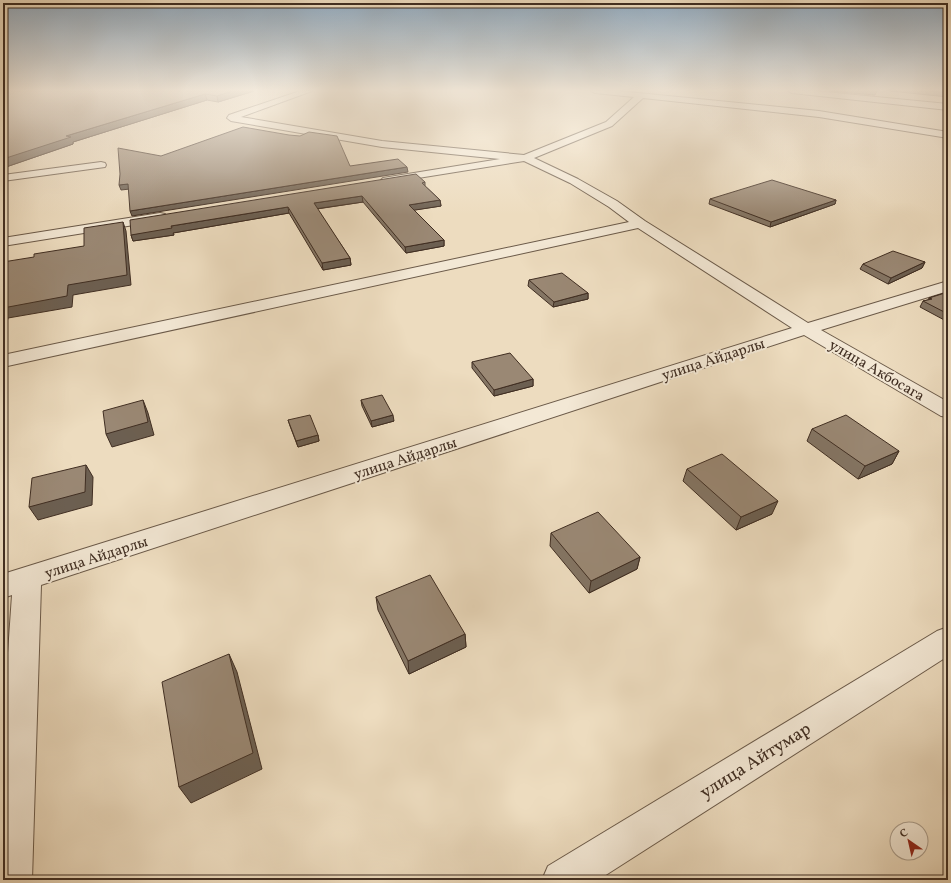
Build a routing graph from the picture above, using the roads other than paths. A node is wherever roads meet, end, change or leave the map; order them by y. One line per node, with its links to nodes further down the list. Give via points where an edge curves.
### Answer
1 (314, 132): 5 (street, via 382,144)
2 (589, 132): 5 (street)
3 (931, 132): 4 (street)
4 (948, 135)
5 (525, 158): 8 (street); 10 (street, улица Акбосага, via 574,181 613,204)
6 (101, 165): 7 (street)
7 (3, 178)
8 (377, 182)
9 (174, 215): 11 (street)
10 (640, 224): 13 (street, улица Акбосага); 14 (street)
11 (3, 242)
12 (948, 286): 13 (street, улица Айдарлы)
13 (806, 329): 15 (street, улица Акбосага); 16 (street, улица Айдарлы)
14 (3, 361)
15 (948, 411)
16 (15, 583): 18 (street)
17 (948, 640): 19 (street, улица Айтумар)
18 (12, 880)
19 (562, 880)

